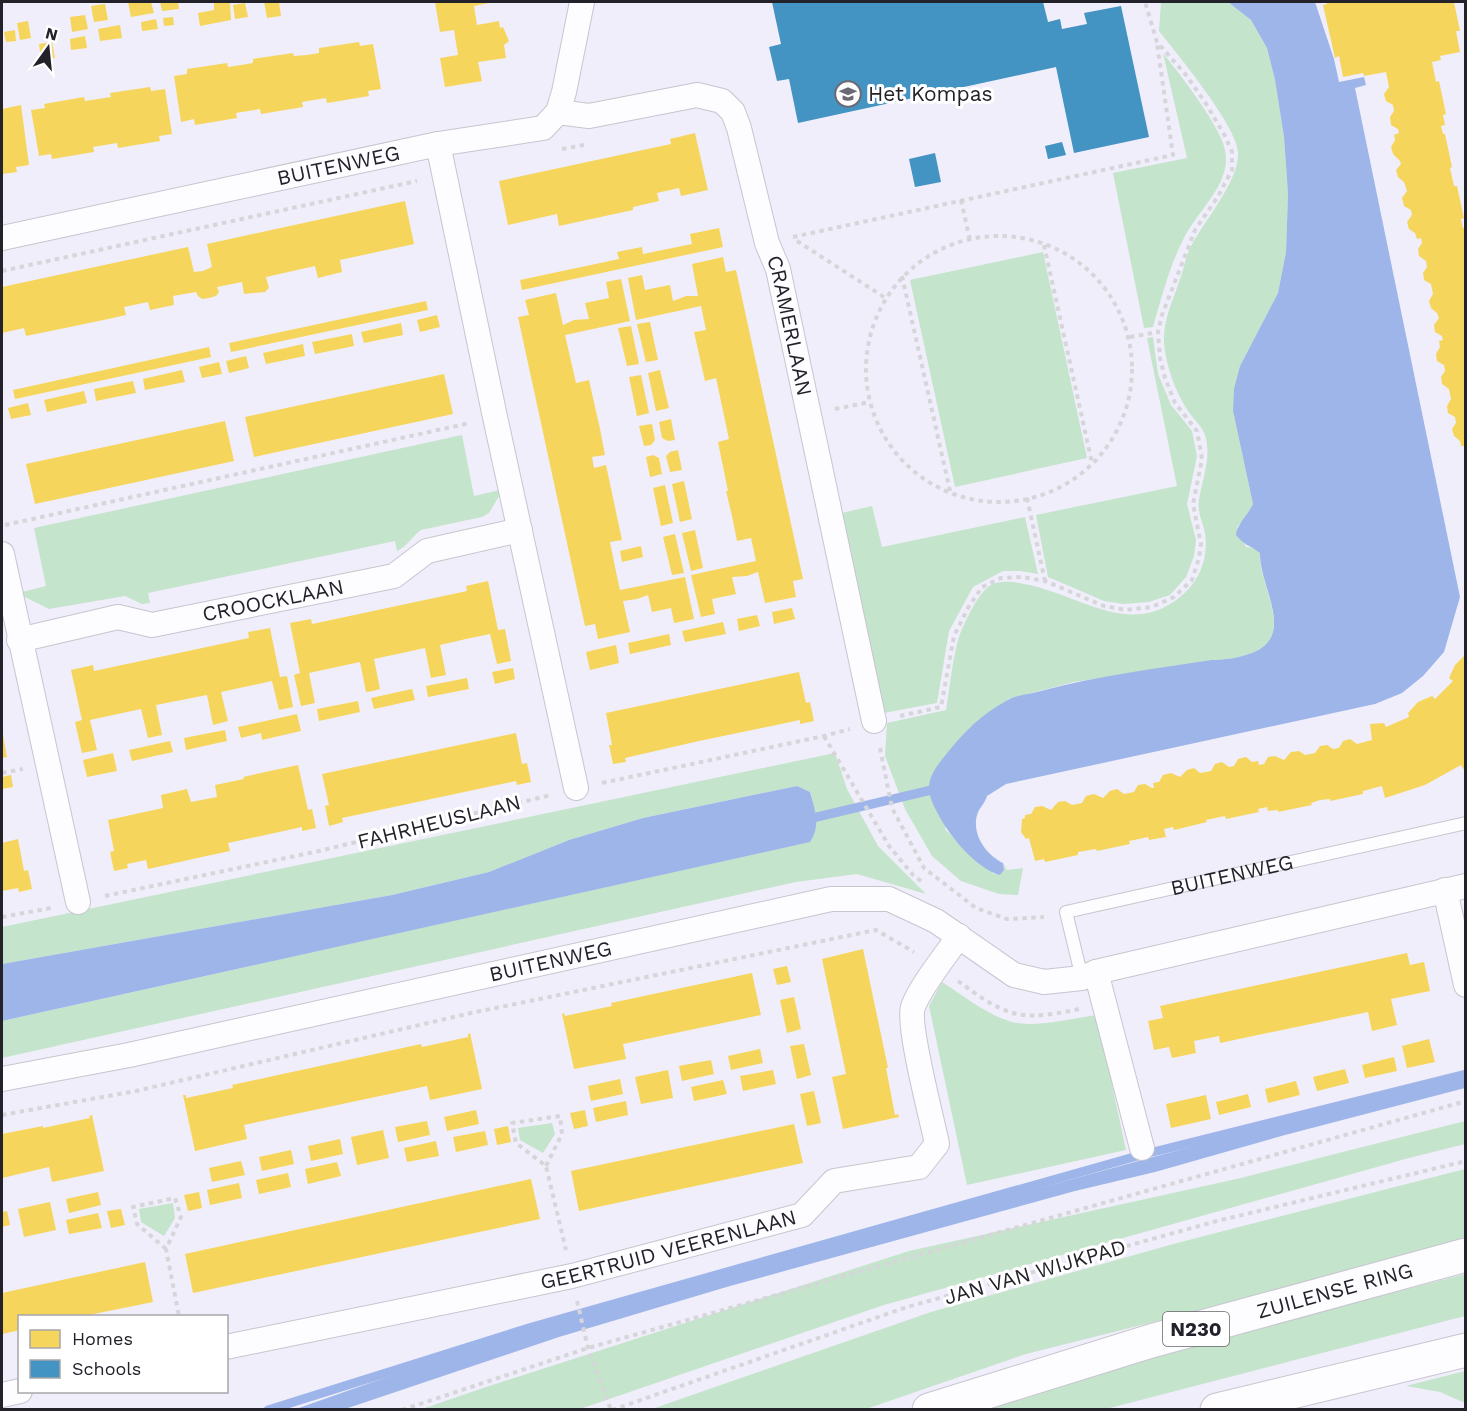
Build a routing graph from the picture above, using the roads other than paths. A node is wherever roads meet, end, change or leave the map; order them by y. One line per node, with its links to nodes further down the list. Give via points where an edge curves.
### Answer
1 (582, 2): 2 (street)
2 (558, 112): 3 (street, BUITENWEG, via 543,128); 8 (street, CRAMERLAAN, via 589,116 697,95 722,101 733,111 766,243 778,269)
3 (438, 144): 4 (street, BUITENWEG); 5 (street)
4 (2, 238)
5 (520, 530): 7 (street, CROOCKLAAN, via 427,551 394,576 152,625 118,617); 9 (street)
6 (2, 554): 7 (street)
7 (19, 640): 12 (street)
8 (874, 721)
9 (576, 788)
10 (1466, 823): 14 (lane, BUITENWEG, via 1066,912)
11 (1455, 888): 14 (street, BUITENWEG); 15 (street, BUITENWEG)
12 (78, 902)
13 (959, 936): 14 (street, BUITENWEG, via 1014,975 1044,982); 16 (street, BUITENWEG, via 889,898 831,899 129,1055); 19 (street, GEERTRUID VEERENLAAN, via 913,1008 915,1041 937,1144 920,1167 834,1181 802,1215 572,1276)
14 (1089, 975): 17 (street, via 1104,1004)
15 (1466, 985)
16 (2, 1079)
17 (1142, 1148)
18 (1466, 1255): 23 (main road, ZUILENSE RING / N230, via 1151,1341)
19 (228, 1347)
20 (1466, 1350): 24 (main road)
21 (18, 1391): 22 (street)
22 (2, 1395)
23 (929, 1410)
24 (1217, 1410)

